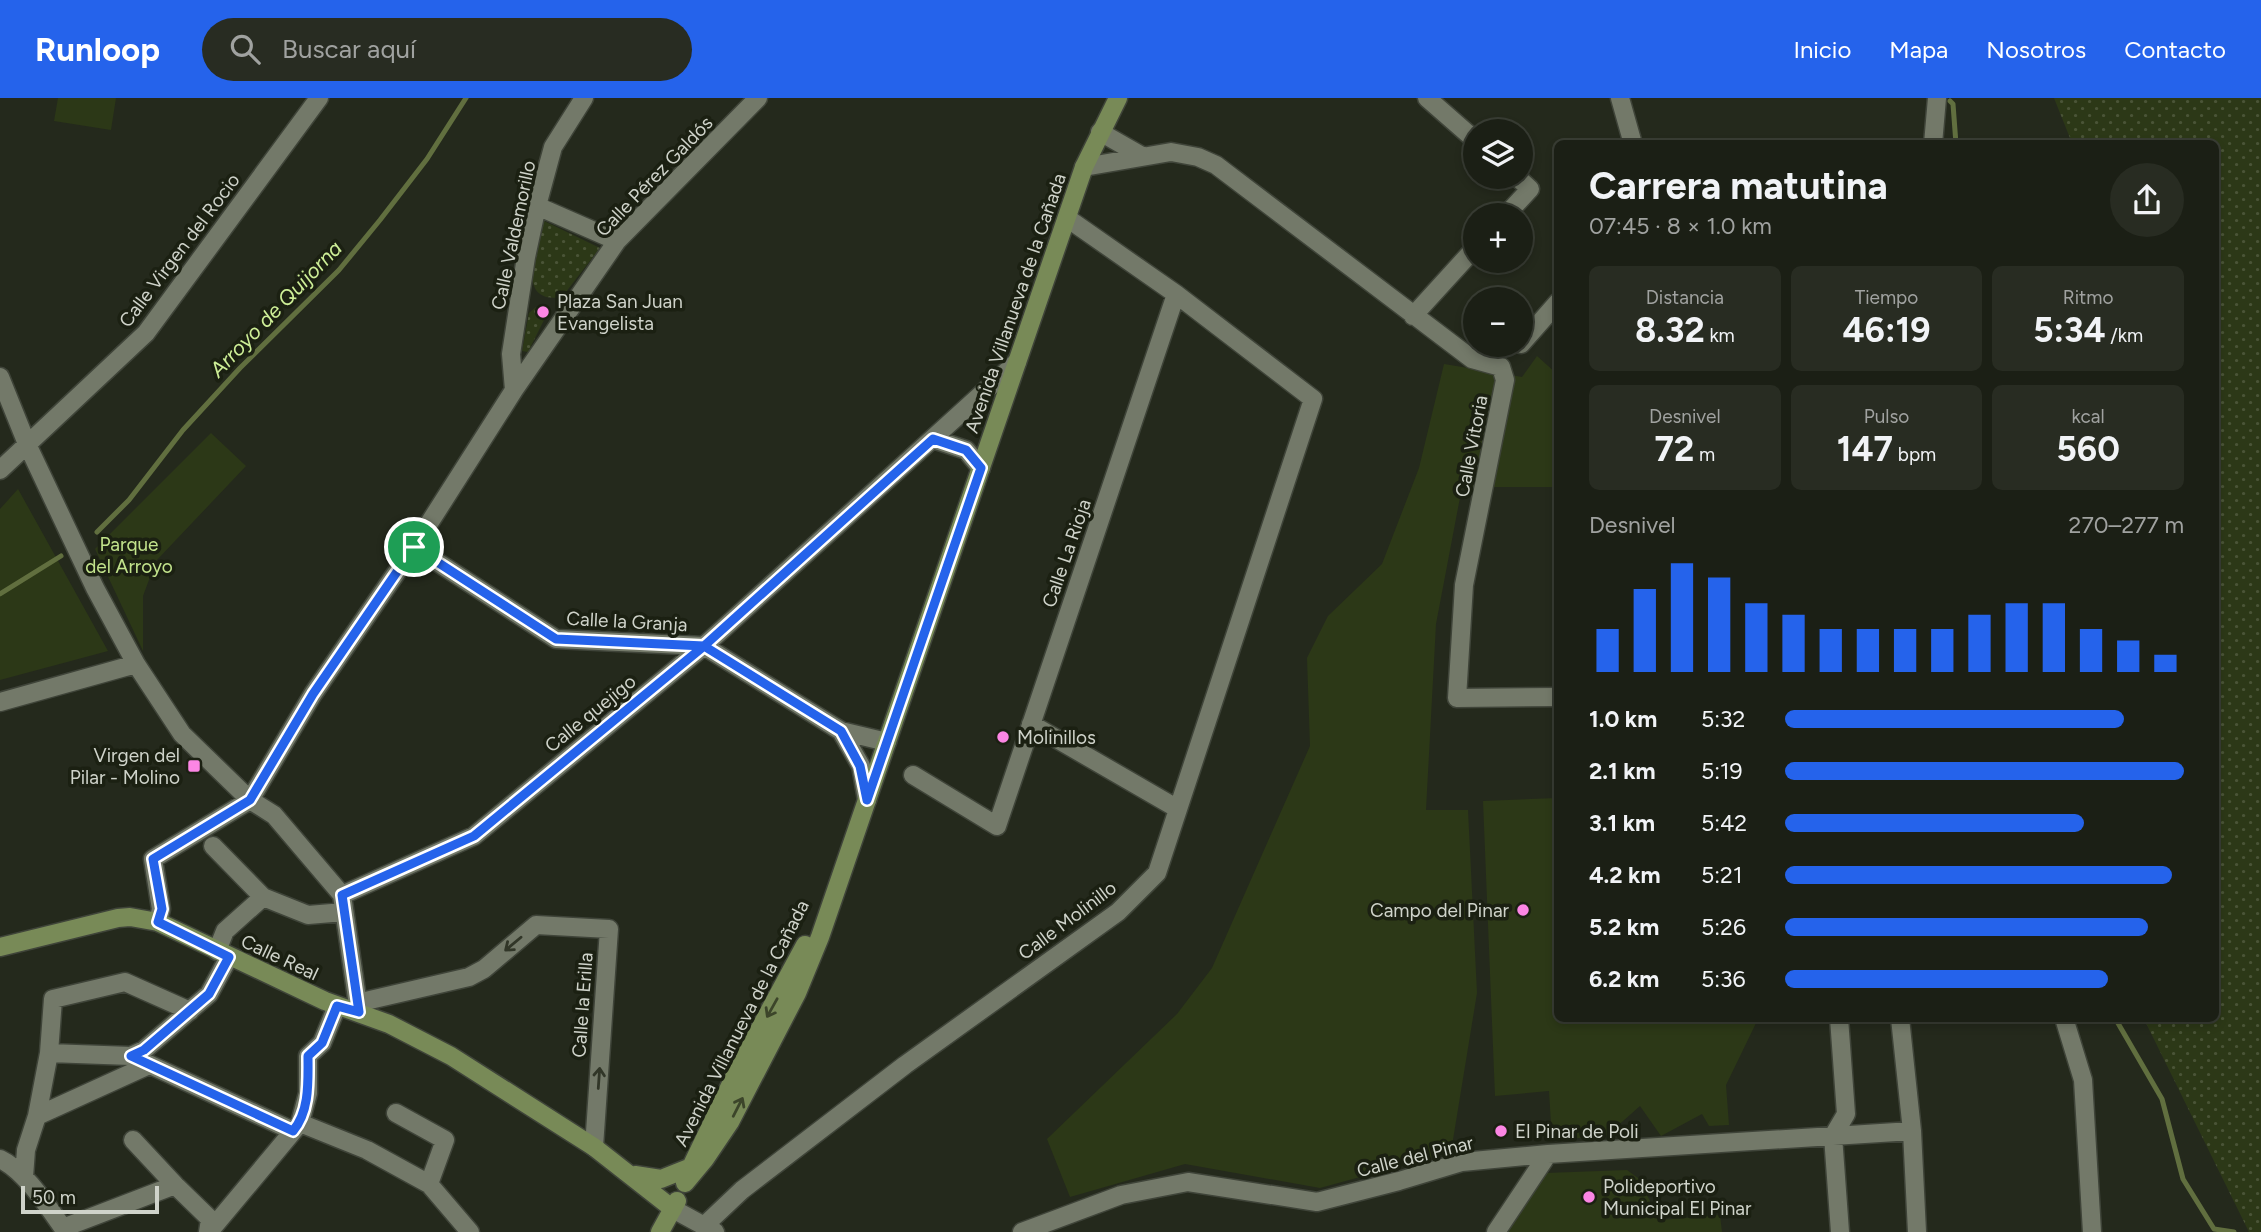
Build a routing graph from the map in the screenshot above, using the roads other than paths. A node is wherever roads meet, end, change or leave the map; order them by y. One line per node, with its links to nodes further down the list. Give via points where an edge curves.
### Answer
1 (319, 98): 28 (street, Calle Virgen del Rocio, via 146,333)
2 (584, 98): 14 (street, Calle Valdemorillo, via 553,147)
3 (758, 98): 16 (street, Calle Pérez Galdós)
4 (1118, 98): 9 (main road, Avenida Villanueva de la Cañada)
5 (1427, 98): 8 (street)
6 (1620, 98): 10 (street)
7 (1937, 98): 11 (street)
8 (1463, 130)
9 (1100, 132): 12 (street); 13 (main road, Avenida Villanueva de la Cañada)
10 (1632, 140)
11 (1933, 140)
12 (1142, 156): 13 (street); 20 (street, via 1171,152 1216,165)
13 (1084, 167): 15 (main road, Avenida Villanueva de la Cañada)
14 (537, 206): 16 (street); 26 (street, Calle Valdemorillo, via 511,355)
15 (1067, 218): 18 (street); 23 (main road, Avenida Villanueva de la Cañada)
16 (617, 241): 26 (street, Calle Pérez Galdós)
17 (1463, 261): 20 (street)
18 (1176, 294): 36 (street, Calle La Rioja); 42 (street, Calle Molinillo, via 1313,399)
19 (1554, 306): 21 (street)
20 (1413, 316): 24 (street, via 1472,359)
21 (1533, 330)
22 (1509, 357): 24 (street)
23 (1017, 362): 27 (street, Calle quejigo); 29 (main road, Avenida Villanueva de la Cañada)
24 (1501, 367): 34 (street, Calle Vitoria, via 1505,380 1464,585 1457,698)
25 (0, 377): 28 (street)
26 (514, 390): 31 (street, Calle Pérez Galdós)
27 (933, 439): 29 (street, via 966,450); 32 (street, Calle quejigo)
28 (27, 444): 30 (street, Calle Virgen del Rocio); 33 (street)
29 (981, 468): 38 (main road, Avenida Villanueva de la Cañada)
30 (0, 470)
31 (414, 547): 32 (street, Calle la Granja, via 556,639); 40 (street, Calle Pérez Galdós, via 313,694)
32 (704, 646): 37 (street, Calle la Granja); 45 (street, Calle quejigo, via 474,836)
33 (136, 664): 35 (street); 40 (street, via 182,734)
34 (1554, 697)
35 (0, 702)
36 (1031, 724): 39 (street, Calle La Rioja, via 997,826); 42 (street)
37 (841, 731): 38 (street, Calle la Granja); 41 (street, Calle la Granja, via 860,766)
38 (887, 742): 41 (main road, Avenida Villanueva de la Cañada)
39 (913, 775)
40 (250, 800): 45 (street, via 275,815); 46 (street, via 153,859 162,909)
41 (867, 800): 68 (main road, Avenida Villanueva de la Cañada, via 837,882 738,1067)
42 (1178, 809): 73 (street, Calle Molinillo, via 1157,873 1118,912 905,1065 742,1190)
43 (213, 846): 44 (street)
44 (263, 897): 45 (street, Calle quejigo, via 308,915); 48 (street, via 225,931)
45 (343, 904): 50 (street)
46 (158, 922): 47 (main road, Calle Real, via 118,918); 48 (main road, Calle Real)
47 (0, 947)
48 (223, 954): 49 (main road, Calle Real); 51 (street, via 209,994)
49 (337, 1006): 50 (main road, Calle Real); 60 (street, via 322,1043 308,1056 308,1093)
50 (358, 1007): 64 (main road, Calle Real, via 451,1056); 64 (street, Calle la Erilla, one-way to 50, via 609,929 536,926 484,970 469,977)
51 (190, 1011): 55 (street, via 125,982 53,999); 56 (street)
52 (1839, 1022): 62 (street, via 1846,1114)
53 (1900, 1022): 61 (street)
54 (2065, 1022): 82 (street, via 2083,1080)
55 (49, 1053): 56 (street); 59 (street)
56 (131, 1056): 57 (street)
57 (149, 1065): 59 (street); 60 (street)
58 (396, 1113): 70 (street, via 445,1140)
59 (37, 1116): 69 (street, via 26,1150)
60 (296, 1127): 70 (street, via 367,1150); 75 (street)
61 (1912, 1131): 62 (street, Calle del Pinar); 81 (street)
62 (1833, 1136): 65 (street, Calle del Pinar); 80 (street)
63 (133, 1139): 71 (street)
64 (594, 1147): 67 (main road, Calle Real)
65 (1548, 1154): 78 (street, Calle del Pinar, via 1462,1162 1317,1202 1188,1182 1121,1195); 79 (street)
66 (0, 1159): 69 (street)
67 (631, 1174): 68 (main road, Calle Real, via 662,1180); 72 (main road, Calle Real)
68 (688, 1175): 72 (main road, Avenida Villanueva de la Cañada)
69 (24, 1177): 74 (street)
70 (429, 1184): 76 (street)
71 (175, 1185): 74 (street); 75 (street, via 210,1219)
72 (673, 1209): 73 (street, Calle Real); 77 (main road, Avenida Villanueva de la Cañada)
73 (710, 1229)
74 (64, 1230)
75 (208, 1232)
76 (470, 1232)
77 (660, 1232)
78 (1022, 1232)
79 (1496, 1232)
80 (1840, 1232)
81 (1917, 1232)
82 (2092, 1232)

